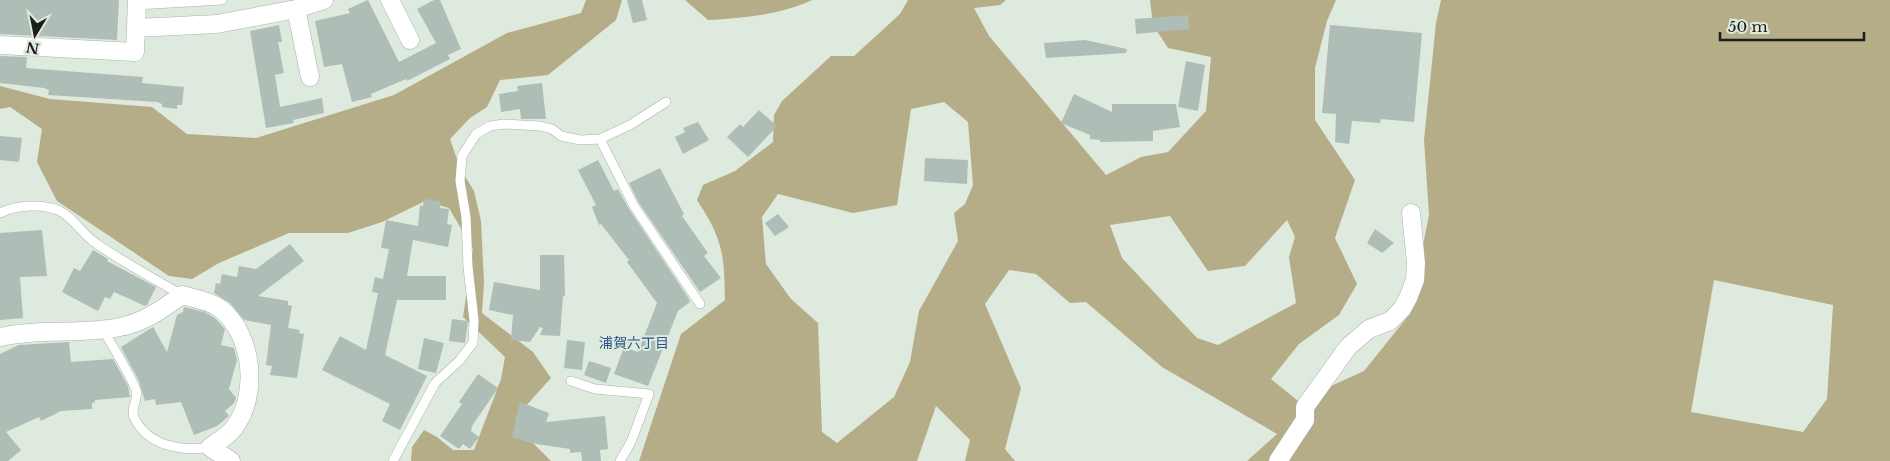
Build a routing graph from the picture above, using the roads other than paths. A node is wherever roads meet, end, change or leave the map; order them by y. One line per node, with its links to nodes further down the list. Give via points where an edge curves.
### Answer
1 (222, 0): 4 (lane)
2 (324, 0): 5 (street)
3 (390, 0): 7 (street)
4 (137, 2): 6 (street)
5 (296, 8): 6 (street, via 217,24); 9 (street)
6 (136, 28): 8 (street, via 135,52)
7 (410, 40)
8 (0, 45)
9 (310, 77)
10 (666, 102): 11 (lane)
11 (600, 139): 15 (lane, via 634,206); 20 (lane, via 580,140 561,136 540,126 504,124 490,126 476,134 466,148 462,156 460,181 466,217 473,343 435,383)
12 (0, 212): 14 (lane, via 33,206 59,211 94,242)
13 (1411, 213): 23 (street, via 1416,263 1415,280 1408,298 1390,321 1370,329 1348,346 1305,407 1305,420)
14 (182, 295): 16 (street, via 138,322); 19 (street, via 209,302 231,319 244,342 248,360 247,394 235,427)
15 (700, 304)
16 (103, 329): 17 (street, via 32,331); 19 (lane, via 136,390 133,412 141,427 158,443 168,447)
17 (0, 337)
18 (571, 381): 22 (lane, via 595,389 649,394 631,442)
19 (210, 447): 21 (street)
20 (397, 460)
21 (230, 461)
22 (620, 461)
23 (1278, 461)

